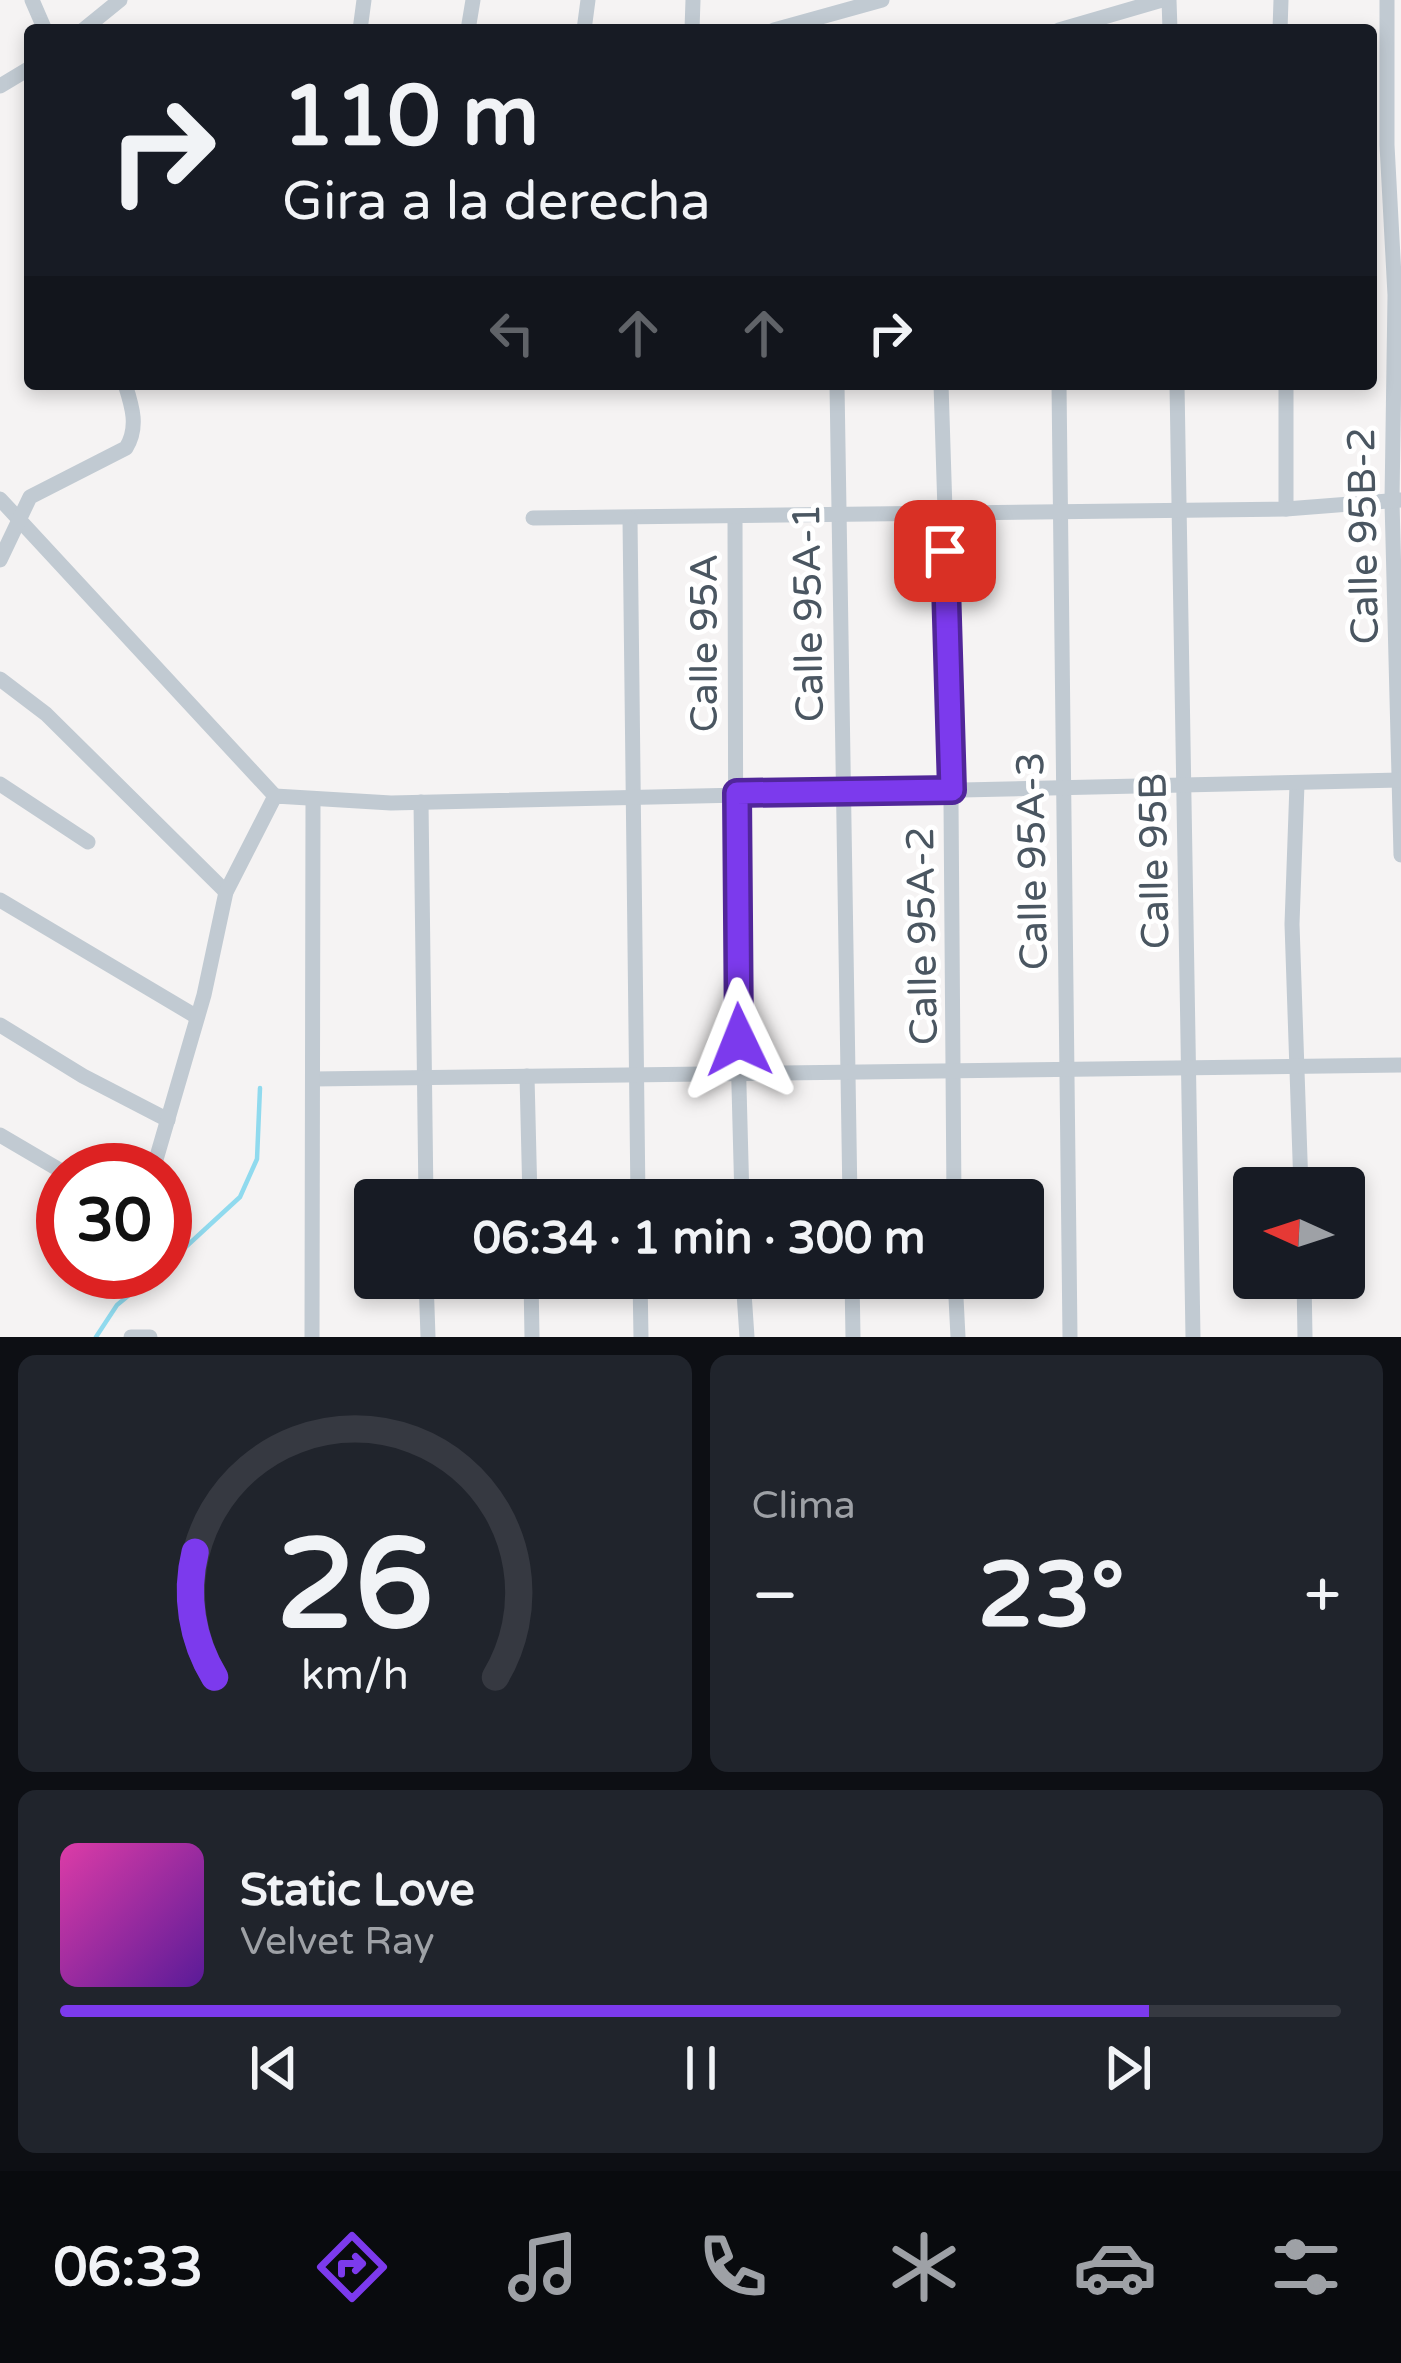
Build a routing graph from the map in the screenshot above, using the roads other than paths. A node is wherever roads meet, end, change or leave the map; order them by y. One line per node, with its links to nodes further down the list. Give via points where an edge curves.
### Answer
1 (120, 0): 7 (street)
2 (817, 0): 6 (street)
3 (882, 0): 6 (street)
4 (1166, 0): 9 (street)
5 (1387, 0): 10 (street, Calle 95B-2)
6 (816, 19): 8 (street)
7 (90, 24)
8 (797, 24)
9 (1080, 24)
10 (1391, 226): 11 (street); 19 (street, Calle 95B-2)
11 (1377, 227)
12 (127, 390): 28 (street, via 134,413 126,448 30,497)
13 (837, 390): 24 (street, Calle 95A-1)
14 (941, 390): 22 (street, Calle 95A-2)
15 (1059, 390): 23 (street, Calle 95A-3)
16 (1177, 390): 21 (street, Calle 95B)
17 (1286, 390): 20 (street)
18 (0, 499): 28 (street)
19 (1396, 501): 20 (street); 31 (street, Calle 95B-2)
20 (1286, 509): 21 (street)
21 (1179, 510): 23 (street); 35 (street, Calle 95B)
22 (944, 512): 23 (street); 24 (street); 37 (street, Calle 95A-2)
23 (1060, 512): 34 (street, Calle 95A-3)
24 (839, 516): 26 (street); 36 (street, Calle 95A-1)
25 (533, 518): 27 (street)
26 (735, 518): 27 (street); 38 (street, Calle 95A)
27 (630, 519): 40 (street)
28 (21, 522): 29 (street); 39 (street)
29 (0, 560)
30 (0, 679): 45 (street, via 46,714)
31 (1400, 780): 33 (street); 44 (street, Calle 95B-2)
32 (0, 784): 43 (street)
33 (1297, 784): 35 (street); 51 (street)
34 (1063, 786): 35 (street); 37 (street); 54 (street, Calle 95A-3)
35 (1184, 786): 50 (street, Calle 95B)
36 (844, 790): 37 (street); 38 (street); 53 (street, Calle 95A-1)
37 (952, 790): 52 (street, Calle 95A-2)
38 (737, 793): 40 (street); 55 (street, Calle 95A)
39 (275, 796): 41 (street); 45 (street)
40 (635, 796): 42 (street); 56 (street)
41 (313, 799): 42 (street); 58 (street)
42 (421, 802): 59 (street)
43 (88, 842)
44 (1401, 855)
45 (226, 892): 47 (street)
46 (0, 901): 47 (street)
47 (197, 1017): 60 (street)
48 (0, 1025): 60 (street)
49 (1401, 1065): 51 (street)
50 (1189, 1066): 51 (street); 54 (street); 88 (street, Calle 95B)
51 (1298, 1066): 64 (street)
52 (956, 1069): 53 (street); 54 (street); 70 (street, Calle 95A-2)
53 (848, 1070): 55 (street); 69 (street, Calle 95A-1)
54 (1067, 1070): 87 (street, Calle 95A-3)
55 (740, 1074): 56 (street); 68 (street, Calle 95A)
56 (636, 1075): 57 (street); 67 (street)
57 (527, 1076): 59 (street); 66 (street)
58 (313, 1079): 59 (street); 80 (street)
59 (424, 1080): 65 (street)
60 (168, 1120): 62 (street)
61 (0, 1135): 63 (street)
62 (161, 1143)
63 (36, 1156)
64 (1300, 1167)
65 (426, 1179)
66 (529, 1179)
67 (638, 1179)
68 (742, 1179)
69 (850, 1179)
70 (954, 1179)
71 (427, 1299): 81 (street)
72 (531, 1299): 82 (street)
73 (640, 1299): 83 (street)
74 (744, 1299): 84 (street)
75 (852, 1299): 85 (street)
76 (956, 1299): 86 (street)
77 (1304, 1299): 89 (street)
78 (131, 1337): 79 (street)
79 (150, 1337)
80 (312, 1337)
81 (428, 1337)
82 (532, 1337)
83 (641, 1337)
84 (747, 1337)
85 (853, 1337)
86 (958, 1337)
87 (1070, 1337)
88 (1193, 1337)
89 (1305, 1337)

